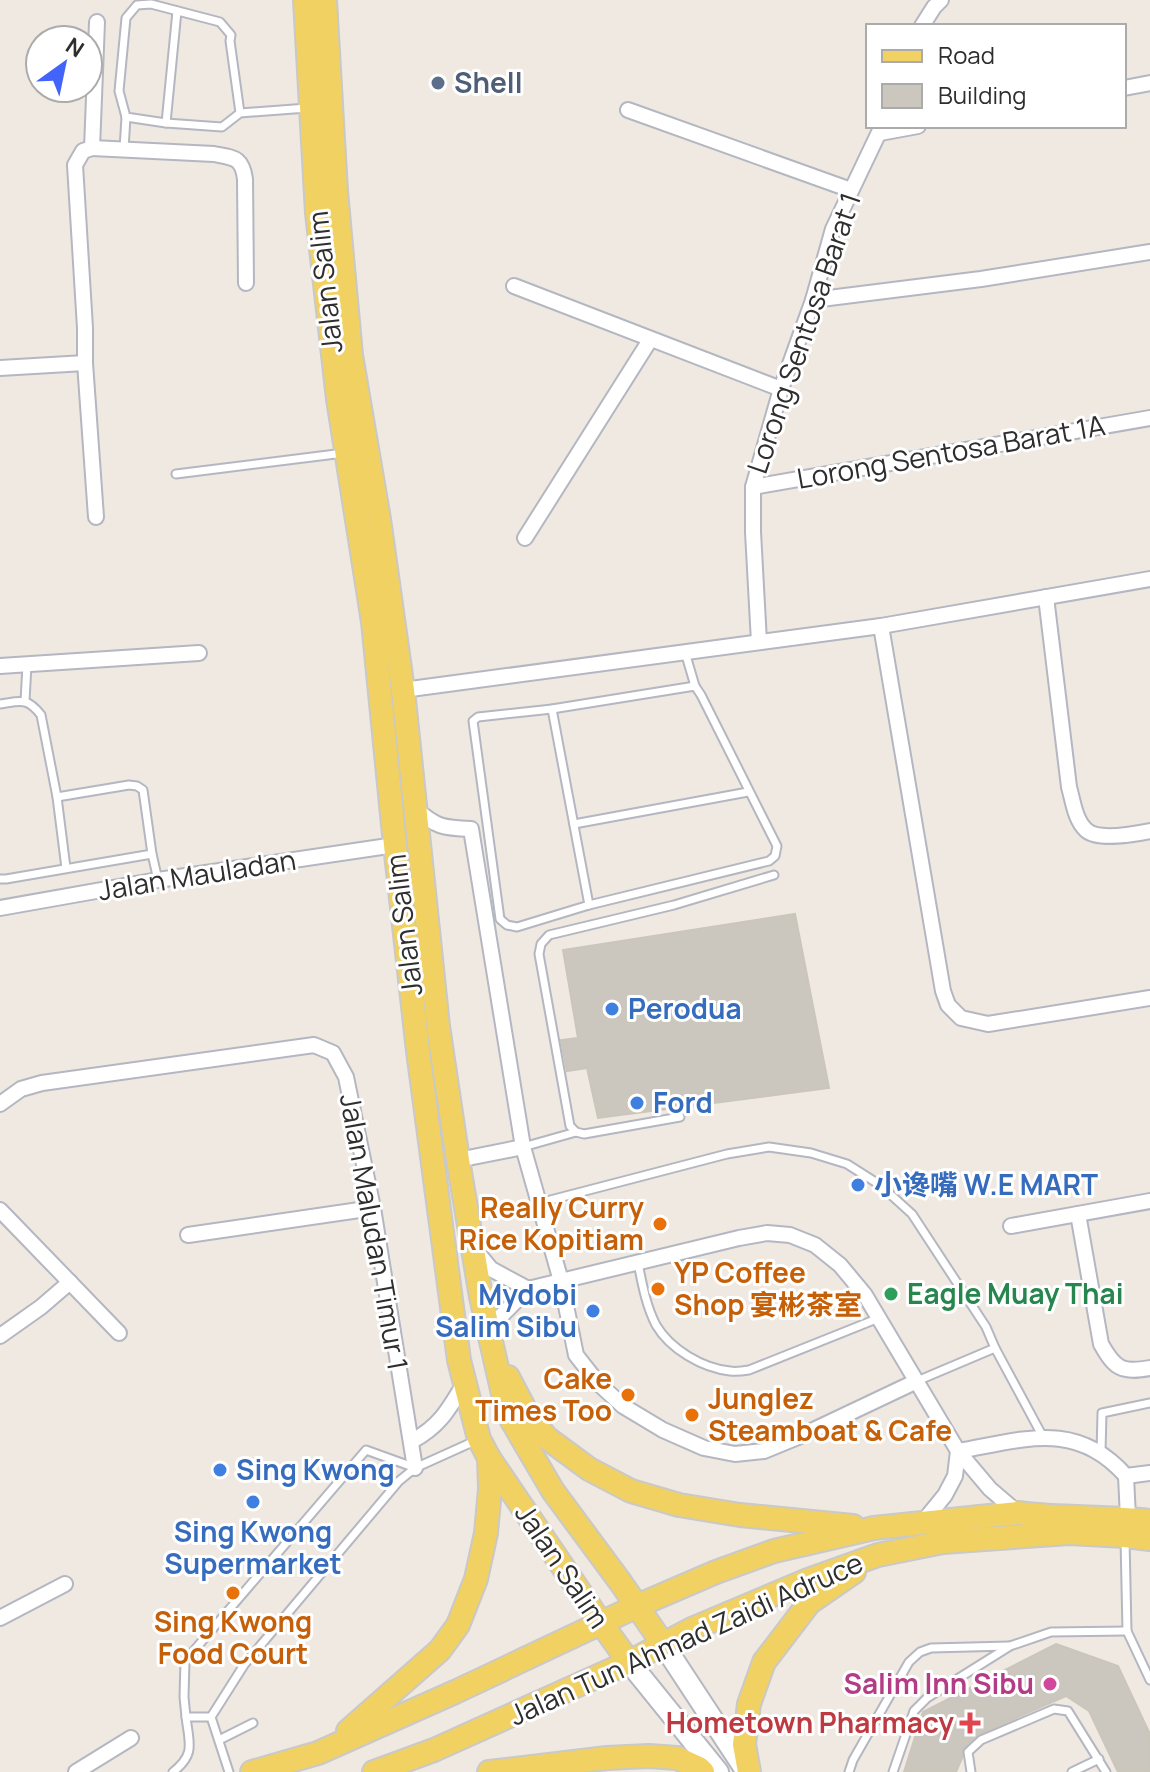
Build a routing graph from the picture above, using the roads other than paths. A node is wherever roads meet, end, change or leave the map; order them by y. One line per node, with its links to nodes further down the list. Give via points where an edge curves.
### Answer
1 (305, 0): 9 (main road, Jalan Salim)
2 (325, 0): 41 (main road, Jalan Salim, via 351,355)
3 (941, 0): 6 (street)
4 (177, 11): 11 (lane, via 220,22 231,35); 12 (lane, via 137,5 126,18 119,91); 13 (lane)
5 (97, 22): 15 (street)
6 (923, 24)
7 (1150, 83): 8 (street)
8 (1126, 88)
9 (311, 108): 11 (lane); 27 (main road, Jalan Salim, via 317,213)
10 (628, 110): 17 (street)
11 (240, 113): 13 (lane, via 222,127)
12 (126, 117): 13 (lane); 16 (lane)
13 (166, 123)
14 (881, 130): 17 (street, Lorong Sentosa Barat 1)
15 (92, 148): 16 (street); 23 (street, via 83,151 75,165)
16 (124, 149): 19 (street, via 214,154 239,161 245,179)
17 (851, 190): 21 (street, Lorong Sentosa Barat 1, via 833,229)
18 (1150, 252): 21 (street)
19 (246, 283)
20 (514, 286): 22 (street)
21 (813, 300): 25 (street, Lorong Sentosa Barat 1)
22 (650, 340): 25 (street); 31 (street)
23 (85, 363): 24 (street); 30 (street)
24 (0, 368)
25 (781, 389): 29 (street, Lorong Sentosa Barat 1)
26 (1150, 418): 29 (street, Lorong Sentosa Barat 1A)
27 (346, 453): 28 (lane); 52 (main road, Jalan Salim, via 373,622)
28 (176, 474)
29 (753, 487): 35 (street, Lorong Sentosa Barat 1)
30 (96, 517)
31 (525, 538)
32 (1150, 579): 33 (street)
33 (1046, 597): 34 (street); 51 (street, via 1069,787 1078,818 1087,831 1099,835)
34 (881, 626): 35 (street); 60 (street, via 948,1005 961,1018 988,1024)
35 (759, 642): 36 (street)
36 (685, 652): 40 (lane); 41 (street)
37 (199, 653): 38 (street)
38 (27, 662): 39 (street); 42 (lane)
39 (0, 666)
40 (695, 686): 44 (lane); 45 (lane)
41 (403, 690): 47 (main road, Jalan Salim)
42 (25, 701): 43 (lane); 46 (lane, via 41,715)
43 (0, 704)
44 (552, 709): 48 (lane); 49 (lane, via 473,721)
45 (748, 792): 48 (lane); 58 (lane, via 777,846 769,861)
46 (57, 797): 53 (lane, via 137,786 143,790); 54 (lane)
47 (414, 808): 50 (street, via 431,822); 65 (main road, Jalan Salim)
48 (574, 824): 58 (lane)
49 (487, 827): 50 (lane); 58 (lane, via 500,919 507,925 517,927)
50 (471, 829): 64 (street)
51 (1150, 831)
52 (395, 845): 57 (street, Jalan Mauladan); 85 (main road, Jalan Salim)
53 (152, 854): 54 (lane); 57 (lane)
54 (66, 868): 56 (lane)
55 (774, 875): 63 (lane, via 549,935 541,944 570,1126)
56 (0, 879)
57 (158, 880): 59 (street, Jalan Mauladan)
58 (589, 905)
59 (0, 908)
60 (1150, 998)
61 (0, 1104): 68 (street, Jalan Maludan Timur 1, via 21,1089 42,1083 314,1045 333,1053 346,1077)
62 (680, 1117): 63 (lane)
63 (576, 1132): 64 (lane)
64 (523, 1147): 65 (street); 67 (street)
65 (458, 1160): 73 (main road, Jalan Salim)
66 (1150, 1201): 70 (street)
67 (539, 1203): 75 (street); 82 (lane, via 769,1147 847,1164 912,1214)
68 (373, 1208): 72 (street); 88 (street, Jalan Maludan Timur 1)
69 (0, 1210): 76 (street)
70 (1078, 1214): 71 (street); 83 (street, via 1101,1344 1120,1368)
71 (1011, 1226)
72 (188, 1235)
73 (474, 1249): 77 (street, via 491,1269); 81 (main road, Jalan Salim)
74 (638, 1262): 75 (street); 78 (street, via 767,1233 790,1235 815,1245 840,1265); 78 (lane, via 656,1324 671,1345 695,1361 728,1371 749,1370)
75 (561, 1281): 77 (street); 84 (street, via 576,1355 598,1383 623,1406 704,1448 735,1454 764,1451)
76 (70, 1282): 79 (street); 80 (street)
77 (528, 1289): 81 (street, via 497,1320)
78 (879, 1318): 84 (street)
79 (119, 1333)
80 (0, 1336)
81 (490, 1338): 98 (main road, via 528,1415 547,1438 631,1491 740,1515); 102 (main road, Jalan Salim, via 512,1421 553,1491)
82 (995, 1348): 84 (lane); 87 (lane)
83 (1150, 1368)
84 (917, 1381): 90 (street)
85 (465, 1382): 88 (street, via 447,1413); 89 (main road, Jalan Salim)
86 (1150, 1403): 91 (lane, via 1102,1413)
87 (1043, 1437): 90 (street); 91 (street, via 1076,1441)
88 (412, 1441): 92 (street, Jalan Maludan Timur 1)
89 (484, 1449): 92 (lane); 104 (main road, Jalan Salim); 115 (main road, via 490,1489 486,1533 458,1625 440,1650)
90 (958, 1451): 95 (street); 96 (street, via 955,1476)
91 (1101, 1452): 94 (street)
92 (415, 1468): 110 (lane, via 366,1450 185,1661); 111 (lane, via 392,1488 244,1665)
93 (1150, 1473): 94 (street)
94 (1126, 1476): 97 (street)
95 (1018, 1513): 96 (main road, Jalan Tun Ahmad Zaidi Adruce); 97 (main road, Jalan Tun Ahmad Zaidi Adruce)
96 (923, 1522): 98 (main road, Jalan Tun Ahmad Zaidi Adruce)
97 (1134, 1525): 99 (main road, Jalan Tun Ahmad Zaidi Adruce); 100 (main road, Jalan Tun Ahmad Zaidi Adruce, via 943,1542); 105 (lane)
98 (874, 1528): 102 (main road, Jalan Tun Ahmad Zaidi Adruce, via 774,1551)
99 (1150, 1539)
100 (878, 1555): 106 (main road, Jalan Tun Ahmad Zaidi Adruce); 125 (main road, via 809,1603 764,1662 749,1704 744,1744)
101 (65, 1584): 103 (street)
102 (637, 1606): 104 (main road, Jalan Tun Ahmad Zaidi Adruce); 106 (main road, Jalan Salim)
103 (0, 1618)
104 (601, 1623): 108 (main road, Jalan Salim); 115 (main road, Jalan Tun Ahmad Zaidi Adruce)
105 (1127, 1631): 107 (lane, via 1051,1632); 109 (lane)
106 (663, 1644): 108 (main road, Jalan Tun Ahmad Zaidi Adruce); 125 (street, Jalan Salim)
107 (1010, 1646): 126 (lane, via 920,1652 909,1662); 127 (lane, via 914,1711)
108 (629, 1662): 121 (main road, Jalan Tun Ahmad Zaidi Adruce); 124 (street, Jalan Salim)
109 (1150, 1680)
110 (186, 1717): 111 (lane); 118 (lane, via 190,1751)
111 (211, 1717): 114 (lane)
112 (253, 1723): 114 (lane)
113 (131, 1738): 117 (street)
114 (219, 1740): 119 (lane)
115 (318, 1753): 120 (main road, Jalan Tun Ahmad Zaidi Adruce)
116 (1099, 1759): 128 (lane, via 1068,1711 1054,1709 981,1740 968,1752); 129 (lane); 130 (lane)
117 (76, 1772)
118 (173, 1772)
119 (229, 1772)
120 (252, 1772)
121 (374, 1772)
122 (489, 1772): 123 (main road, via 649,1756 677,1758)
123 (703, 1772)
124 (718, 1772)
125 (748, 1772)
126 (849, 1772)
127 (893, 1772)
128 (971, 1772)
129 (1072, 1772)
130 (1106, 1772)

